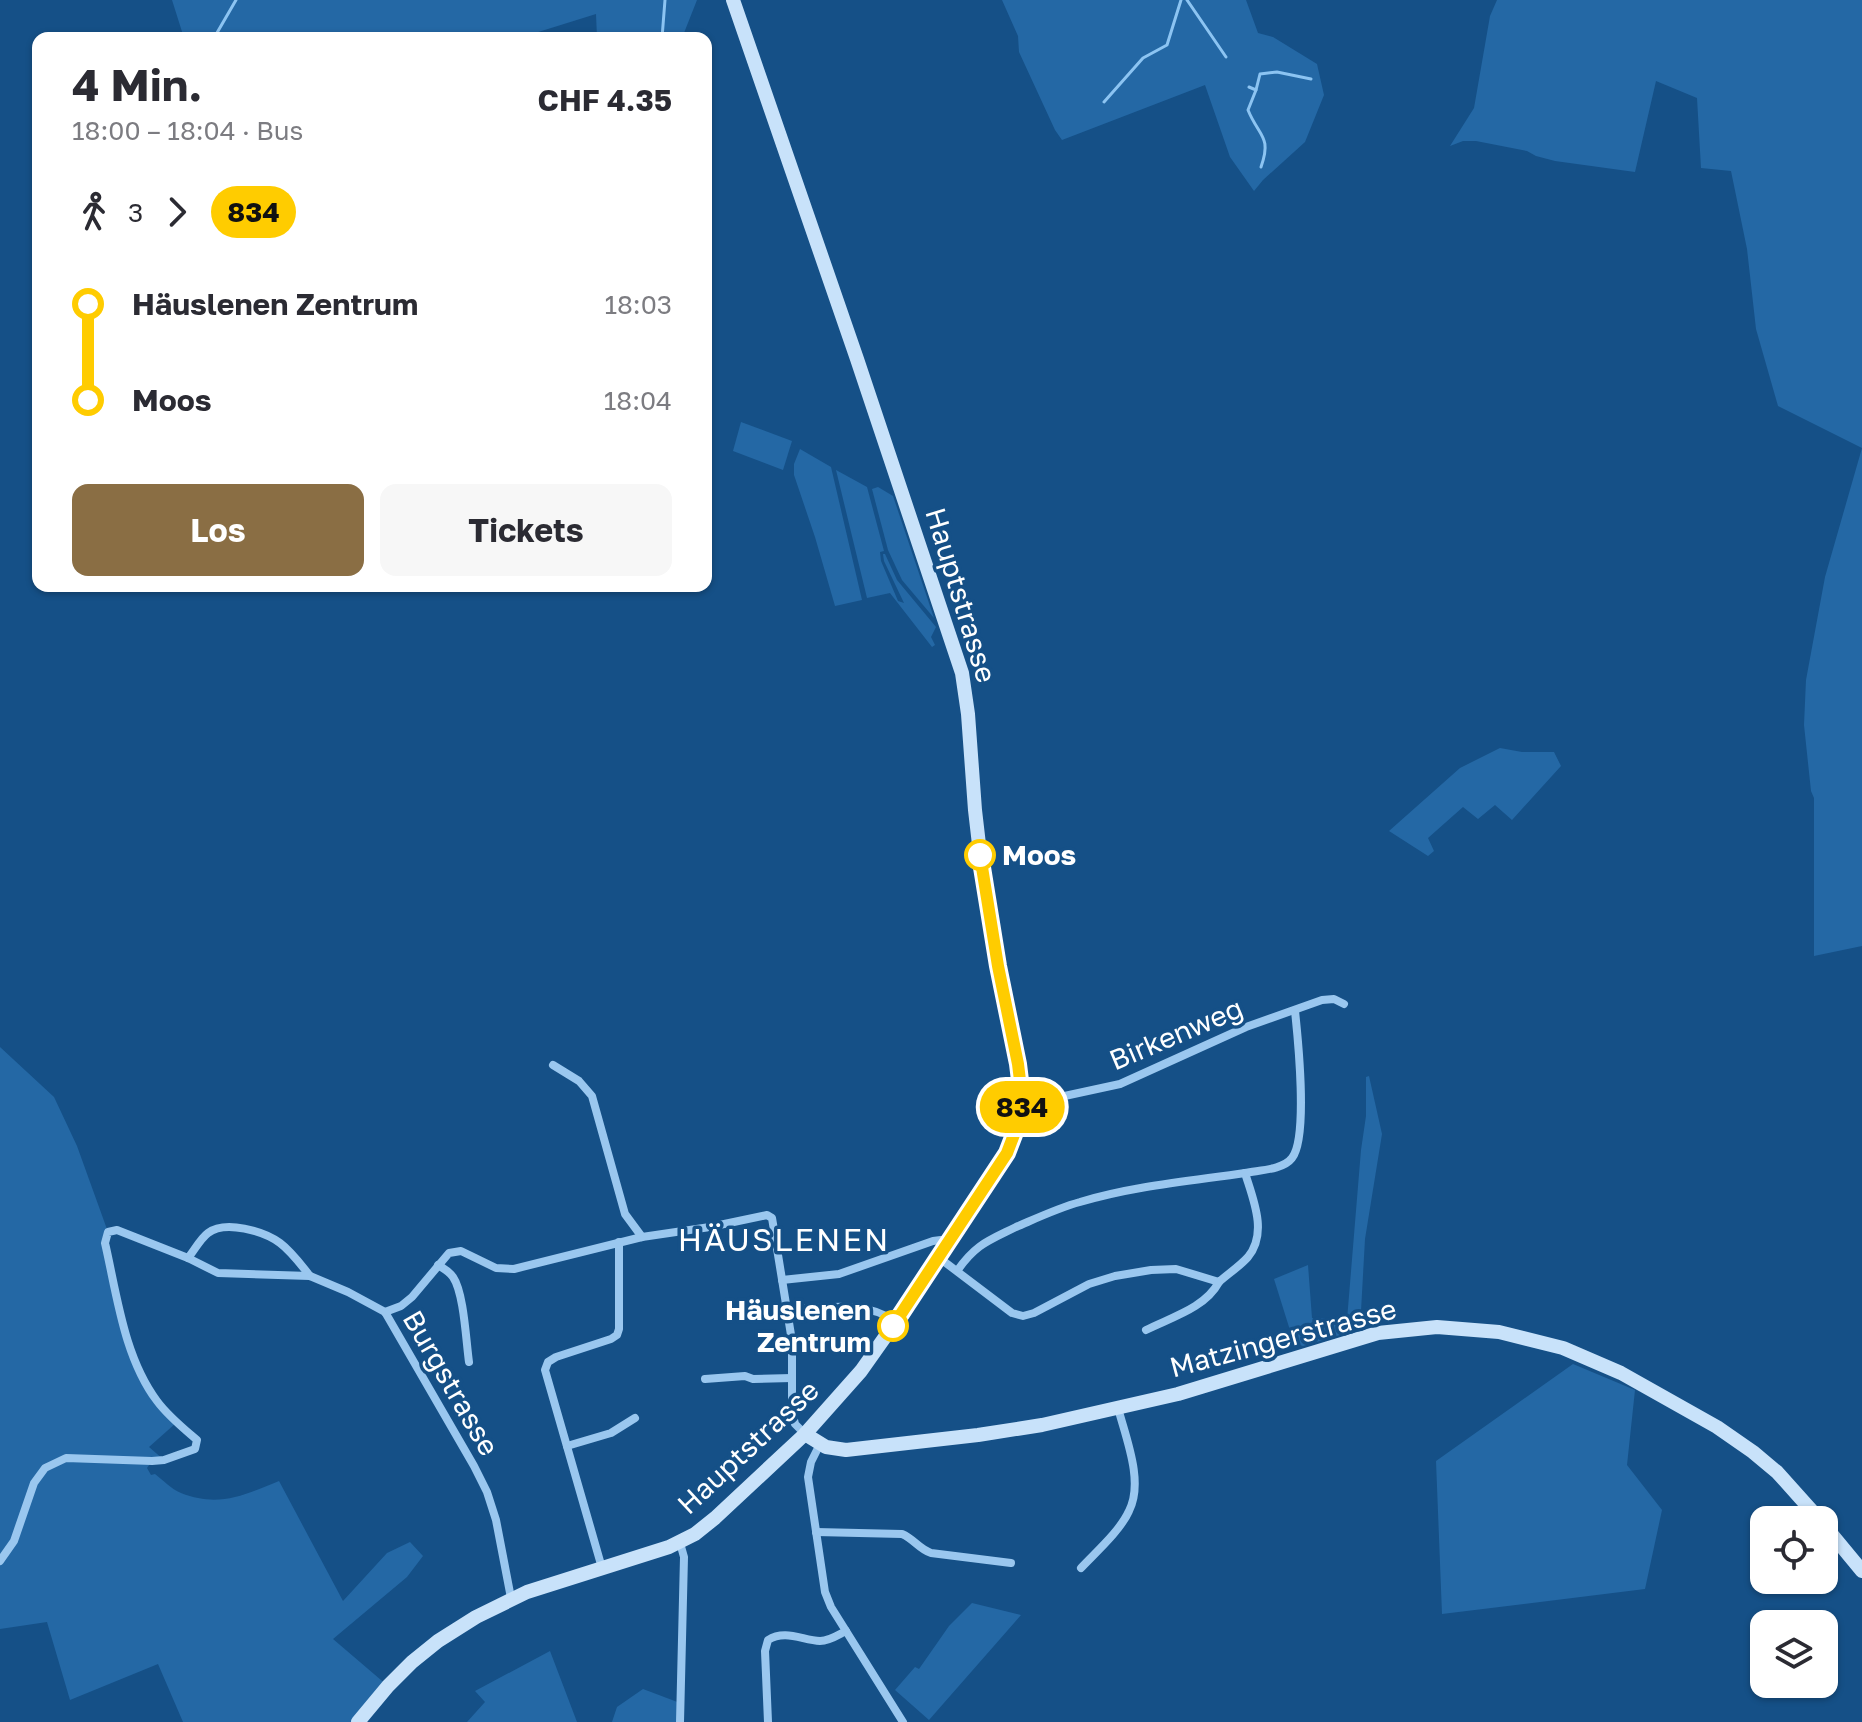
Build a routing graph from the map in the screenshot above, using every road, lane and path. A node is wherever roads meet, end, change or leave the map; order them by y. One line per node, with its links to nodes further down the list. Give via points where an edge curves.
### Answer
1 (733, 0): 5 (street, Hauptstrasse, via 962,673 983,879)
2 (1344, 1004): 3 (street, Birkenweg, via 1322,1000)
3 (1295, 1011): 5 (street, Birkenweg, via 1246,1027 1120,1084); 6 (street, via 1298,1143 1292,1159 1283,1165)
4 (553, 1065): 7 (street, via 592,1096 625,1214)
5 (1023, 1105): 9 (street, Hauptstrasse, via 1007,1153)
6 (1245, 1173): 13 (street, via 1077,1202 982,1244); 16 (street, via 1259,1225 1255,1244)
7 (642, 1237): 8 (street); 15 (street, via 767,1215 772,1218)
8 (619, 1242): 12 (street, via 514,1269 496,1268 461,1251 449,1253); 28 (street, via 617,1335 546,1365)
9 (948, 1242): 10 (street, Hauptstrasse); 15 (street, via 933,1241 839,1274)
10 (938, 1257): 13 (street); 19 (street, Hauptstrasse)
11 (188, 1258): 14 (street, Burgstrasse, via 218,1273); 14 (street, via 209,1233 235,1226 274,1239); 33 (street, Burgstrasse, via 117,1230 108,1232 105,1243 142,1377 176,1423 197,1440 195,1449 152,1461 66,1458 45,1468)
12 (438, 1265): 18 (street, via 412,1297); 21 (street, via 448,1271 459,1291)
13 (957, 1271): 16 (street, via 1023,1316 1089,1284 1139,1272 1176,1269)
14 (310, 1276): 18 (street, Burgstrasse)
15 (782, 1280): 17 (street)
16 (1219, 1282): 20 (street, via 1201,1303)
17 (787, 1310): 19 (street, via 861,1307); 22 (street)
18 (385, 1312): 38 (street, Burgstrasse, via 487,1492)
19 (896, 1322): 26 (street, Hauptstrasse)
20 (1146, 1330)
21 (469, 1362)
22 (792, 1378): 23 (street); 26 (street, via 793,1418)
23 (705, 1379)
24 (1118, 1408): 27 (street, Matzingerstrasse, via 918,1443 846,1450); 29 (street, Matzingerstrasse, via 1378,1333 1437,1327 1499,1332 1563,1348 1621,1373 1717,1427 1777,1472); 36 (street, via 1134,1470 1134,1496 1128,1513)
25 (635, 1418): 28 (street, via 611,1433)
26 (805, 1434): 27 (street, Matzingerstrasse); 32 (street, Hauptstrasse, via 715,1518)
27 (820, 1444): 30 (street, via 808,1471)
28 (567, 1446): 35 (street)
29 (1807, 1506)
30 (816, 1532): 34 (street, via 902,1534 931,1553); 39 (street, via 825,1592)
31 (1838, 1542): 37 (street)
32 (680, 1543): 35 (street, Hauptstrasse); 41 (street)
33 (0, 1561)
34 (1011, 1563)
35 (602, 1568): 38 (street, Hauptstrasse)
36 (1081, 1568)
37 (1862, 1571)
38 (511, 1598): 40 (street, Hauptstrasse, via 412,1662)
39 (846, 1631): 42 (street, via 826,1640 785,1634 768,1640); 43 (street)
40 (358, 1722)
41 (680, 1722)
42 (768, 1722)
43 (903, 1722)

